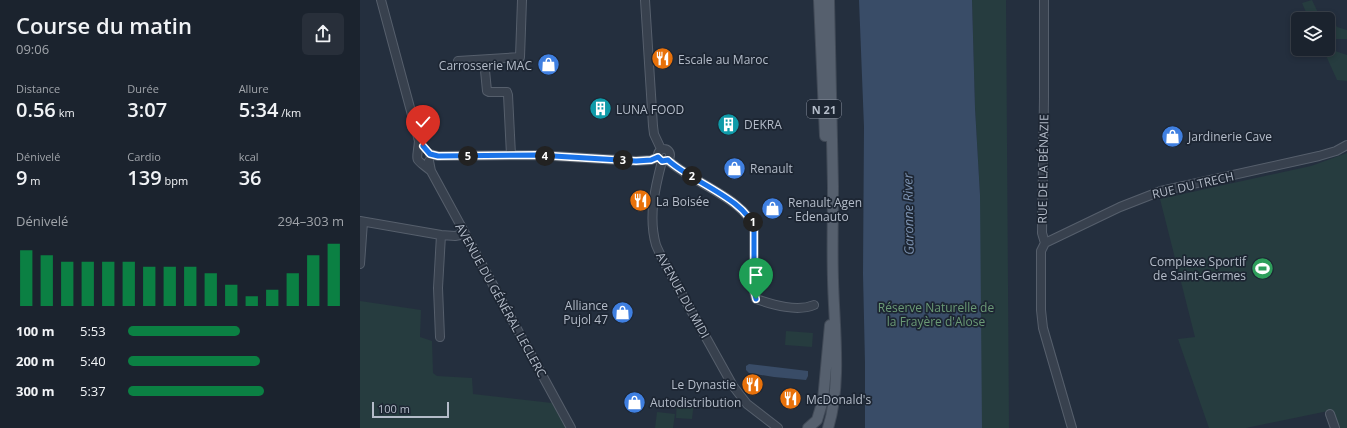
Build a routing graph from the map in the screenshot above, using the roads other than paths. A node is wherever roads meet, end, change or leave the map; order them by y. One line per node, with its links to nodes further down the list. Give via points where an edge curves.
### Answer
1 (381, 0): 9 (street, AVENUE DU GÉNÉRAL LECLERC)
2 (522, 0): 7 (street, via 520,57)
3 (645, 0): 13 (street, via 653,126)
4 (819, 0): 15 (main road, N 21, via 825,136)
5 (828, 0): 15 (main road, N 21)
6 (1044, 0): 19 (street, RUE DE LA BÉNAZIE, via 1042,233)
7 (484, 60): 8 (street); 12 (street, via 487,91 507,92 508,95)
8 (458, 61)
9 (419, 141): 11 (street, AVENUE DU GÉNÉRAL LECLERC); 14 (street, AVENUE DU GÉNÉRAL LECLERC)
10 (1347, 145): 19 (street, RUE DU TRECH, via 1319,156 1161,191 1120,206)
11 (418, 152): 14 (street, via 423,149); 14 (street, via 417,160)
12 (511, 155): 13 (street, via 636,161); 14 (street)
13 (662, 157): 22 (street, via 708,186 752,220 756,299 799,308); 24 (street, AVENUE DU MIDI, via 654,194 652,227 656,246 732,383 748,404)
14 (430, 158): 17 (street, AVENUE DU GÉNÉRAL LECLERC, via 431,171)
15 (832, 218): 21 (main road)
16 (362, 222): 18 (street); 20 (street)
17 (465, 234): 18 (street); 26 (street, AVENUE DU GÉNÉRAL LECLERC)
18 (441, 235): 23 (street, via 438,288)
19 (1046, 243): 31 (street, RUE DE LA BÉNAZIE, via 1041,251 1041,318)
20 (360, 264)
21 (833, 281): 29 (main road, via 824,393 817,420); 30 (main road, via 836,328 835,394)
22 (814, 305)
23 (440, 337)
24 (760, 414): 27 (street, AVENUE DU MIDI); 28 (street, AVENUE DU MIDI)
25 (1330, 414): 32 (street)
26 (571, 428)
27 (771, 428)
28 (778, 428)
29 (808, 428)
30 (828, 428)
31 (1072, 428)
32 (1335, 428)

